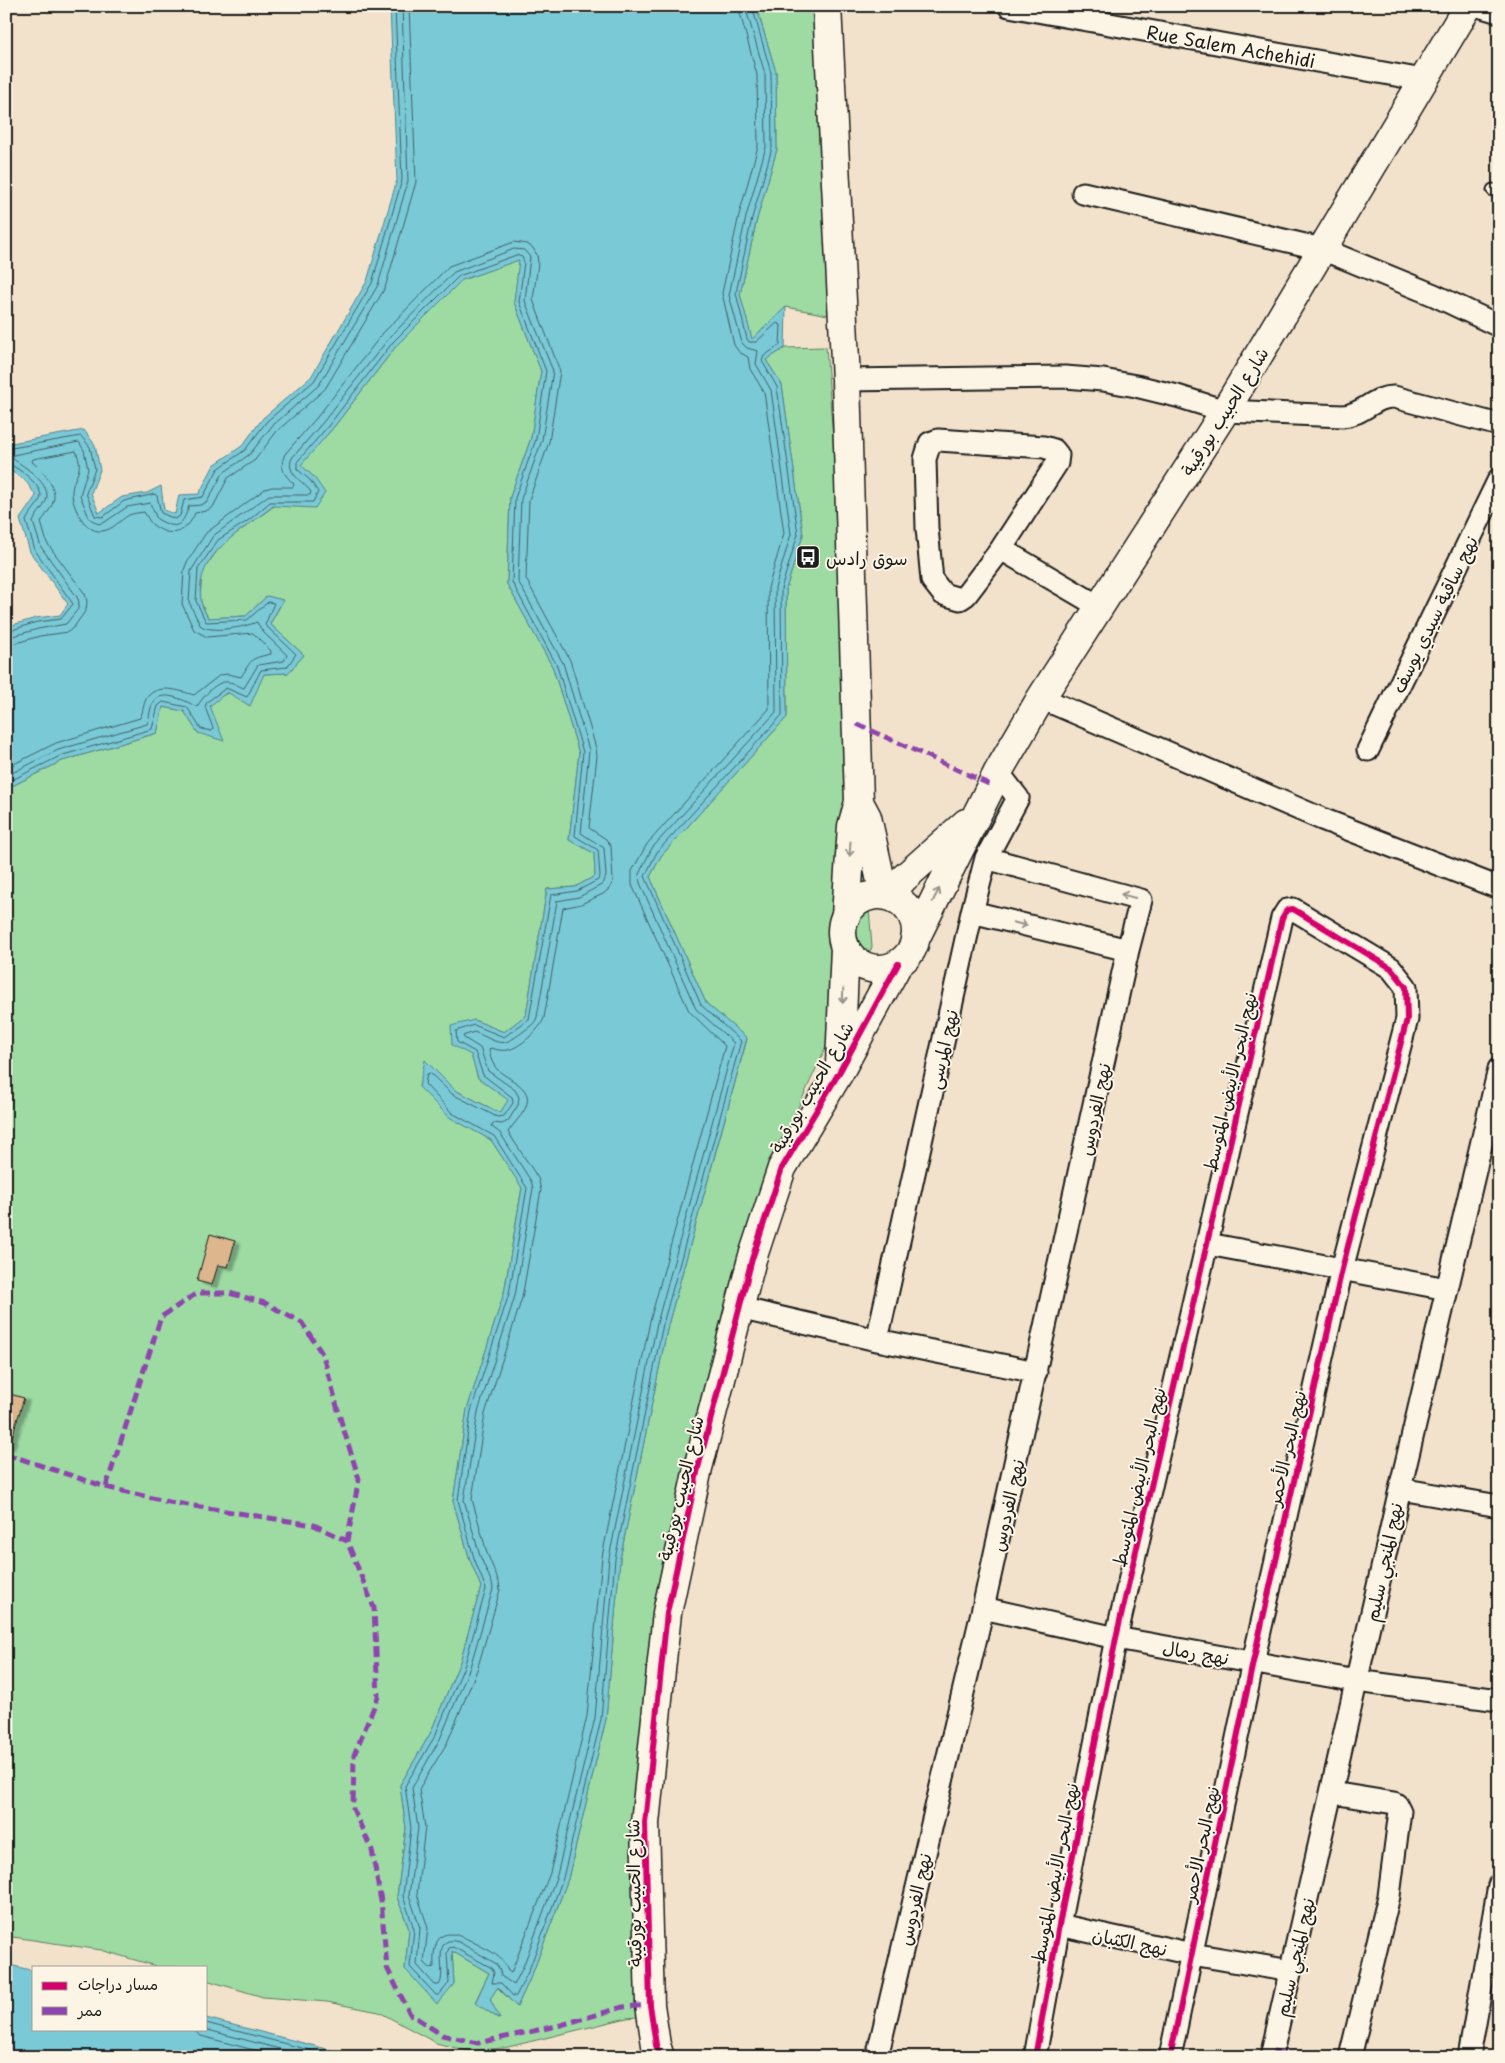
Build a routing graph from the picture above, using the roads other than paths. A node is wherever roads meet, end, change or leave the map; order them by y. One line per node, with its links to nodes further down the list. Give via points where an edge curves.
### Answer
1 (827, 6): 10 (street)
2 (1008, 6): 6 (street, Rue Salem Achehidi)
3 (1468, 6): 6 (street, شارع الحبيب بورقيبة)
4 (1478, 6): 5 (street)
5 (1499, 12)
6 (1423, 80): 8 (street, شارع الحبيب بورقيبة)
7 (1083, 193): 8 (street)
8 (1322, 249): 9 (street); 11 (street, شارع الحبيب بورقيبة)
9 (1499, 326)
10 (846, 380): 11 (street, via 1065,377 1103,380); 19 (street)
11 (1225, 411): 12 (street, via 1350,416 1387,396); 15 (street, شارع الحبيب بورقيبة)
12 (1499, 426)
13 (1499, 479): 17 (street, نهج ساقية سيدي يوسف)
14 (1000, 549): 14 (street, via 960,599 943,594 937,588 932,580 928,528 925,459 930,443 938,440 1044,447 1057,452 1059,458); 15 (street)
15 (1100, 606): 16 (street, شارع الحبيب بورقيبة)
16 (1042, 698): 18 (street, شارع الحبيب بورقيبة); 22 (street, via 1322,819)
17 (1368, 750)
18 (998, 772): 20 (street, شارع الحبيب بورقيبة); 21 (street, نهج المرسى, via 1018,798)
19 (859, 802): 23 (street, via 867,817); 26 (street, one-way to 26, via 852,826)
20 (977, 814): 23 (street, شارع الحبيب بورقيبة); 27 (street, شارع الحبيب بورقيبة, one-way to 20)
21 (986, 858): 25 (street, نهج المرسى); 29 (street, نهج الفردوس, one-way to 21, via 1141,900)
22 (1499, 888)
23 (886, 896): 26 (street, via 861,900); 27 (street, via 909,910 915,924)
24 (1289, 909): 33 (street, نهج البحر الأبيض المتوسط, via 1282,918); 34 (street, نهج البحر الأحمر, via 1299,911 1391,968 1406,986 1407,1019)
25 (972, 912): 29 (street, one-way to 29); 37 (street, نهج المرسى)
26 (846, 916): 28 (street, via 842,926)
27 (915, 939): 30 (street, via 909,953)
28 (845, 947): 30 (street, via 850,956 868,968 883,969); 32 (street, شارع الحبيب بورقيبة, one-way to 32)
29 (1128, 950): 38 (street, نهج الفردوس)
30 (898, 964): 32 (street, شارع الحبيب بورقيبة)
31 (1499, 1069): 35 (street, نهج المنجي سليم)
32 (840, 1071): 36 (street, شارع الحبيب بورقيبة, via 782,1168)
33 (1208, 1244): 34 (street); 42 (street, نهج البحر الأبيض المتوسط)
34 (1342, 1269): 35 (street); 43 (street, نهج البحر الأحمر)
35 (1447, 1289): 39 (street, نهج المنجي سليم)
36 (739, 1308): 37 (street); 51 (street, شارع الحبيب بورقيبة, via 698,1468 667,1613 653,1731 645,1823 646,1901 650,2005)
37 (877, 1340): 38 (street)
38 (1036, 1372): 41 (street, نهج الفردوس)
39 (1400, 1489): 40 (street); 44 (street, نهج المنجي سليم)
40 (1499, 1506)
41 (983, 1608): 42 (street, نهج رمال); 52 (street, نهج الفردوس)
42 (1116, 1638): 43 (street, نهج رمال); 48 (street, نهج البحر الأبيض المتوسط)
43 (1253, 1662): 44 (street, نهج رمال); 49 (street, نهج البحر الأحمر)
44 (1357, 1681): 45 (street, نهج رمال); 46 (street, نهج المنجي سليم)
45 (1499, 1700)
46 (1332, 1793): 50 (street, نهج المنجي سليم); 56 (street, via 1394,1804 1400,1811 1387,1905)
47 (1499, 1885): 57 (street)
48 (1059, 1925): 49 (street, نهج الكثبان); 53 (street, نهج البحر الأبيض المتوسط)
49 (1192, 1954): 50 (street, نهج الكثبان); 54 (street, نهج البحر الأحمر)
50 (1291, 1971): 55 (street, نهج المنجي سليم)
51 (660, 2057)
52 (877, 2057)
53 (1035, 2057)
54 (1170, 2057)
55 (1271, 2057)
56 (1350, 2057)
57 (1469, 2057)

